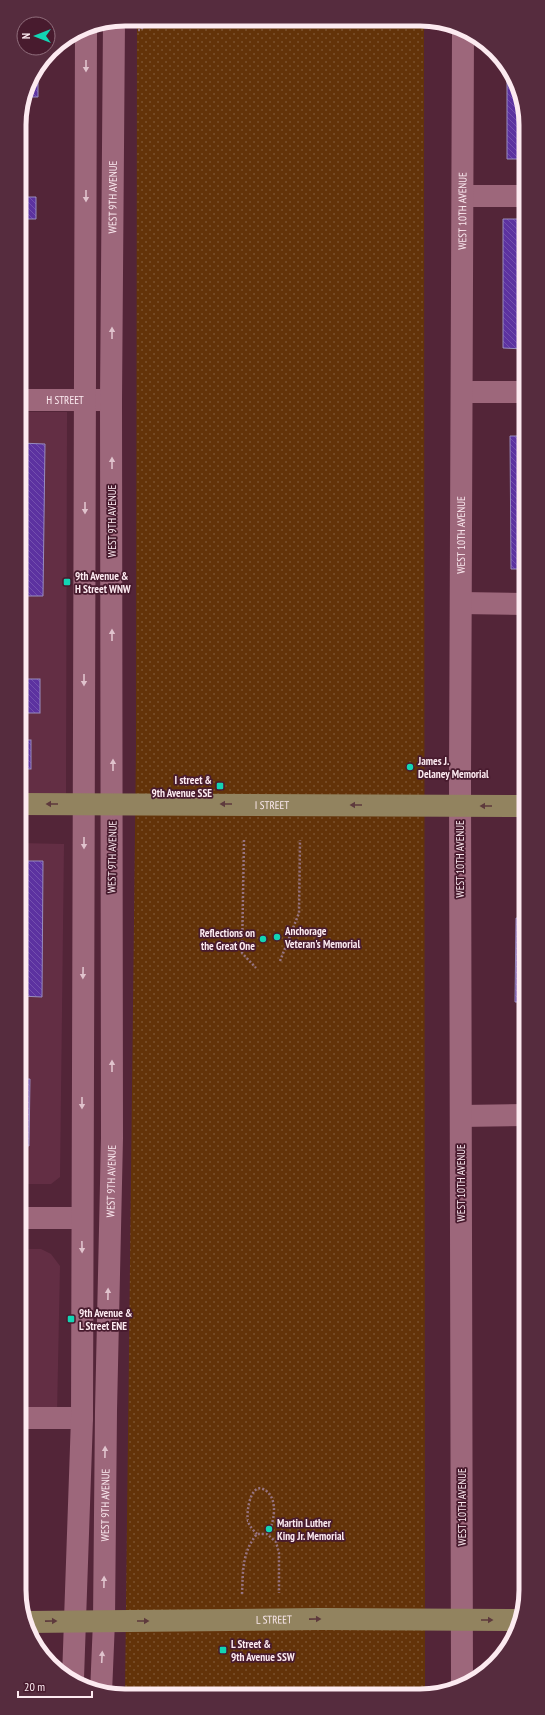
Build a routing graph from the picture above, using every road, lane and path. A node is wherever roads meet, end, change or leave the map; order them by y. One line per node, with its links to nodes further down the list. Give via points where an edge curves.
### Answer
1 (114, 27): 10 (street, WEST 9TH AVENUE, one-way to 1)
2 (86, 34): 8 (street, one-way to 8)
3 (463, 36): 4 (street, WEST 10TH AVENUE)
4 (463, 196): 5 (street); 6 (street, WEST 10TH AVENUE)
5 (519, 196)
6 (463, 392): 7 (street); 11 (street, WEST 10TH AVENUE)
7 (519, 392)
8 (86, 399): 9 (street, H STREET); 10 (street, H STREET); 14 (street, one-way to 14)
9 (26, 400)
10 (111, 400): 15 (street, WEST 9TH AVENUE, one-way to 10)
11 (461, 603): 12 (street); 16 (street, WEST 10TH AVENUE)
12 (519, 604)
13 (26, 804): 14 (main road, I STREET, one-way to 13)
14 (84, 804): 15 (main road, I STREET); 25 (street, one-way to 25)
15 (113, 804): 16 (main road, I STREET, one-way to 15); 35 (street, WEST 9TH AVENUE, one-way to 15, via 112,1138)
16 (460, 805): 17 (main road, I STREET, one-way to 16); 23 (street, WEST 10TH AVENUE)
17 (519, 806)
18 (244, 840): 21 (path, via 242,953)
19 (300, 840): 20 (path, via 299,913)
20 (280, 961)
21 (256, 968)
22 (519, 1115): 23 (street)
23 (461, 1116): 32 (street, WEST 10TH AVENUE)
24 (26, 1218): 25 (street)
25 (81, 1218): 27 (street, one-way to 27)
26 (26, 1418): 27 (street)
27 (82, 1418): 34 (street)
28 (257, 1534): 29 (path); 29 (path, via 248,1522 248,1506 252,1494 259,1489 263,1489 271,1497 274,1511); 31 (path, via 249,1544 244,1557)
29 (267, 1534): 30 (path, via 276,1542 279,1553)
30 (279, 1593)
31 (242, 1594)
32 (463, 1620): 33 (main road, L STREET, one-way to 33); 35 (main road, L STREET, one-way to 32); 38 (street, WEST 10TH AVENUE)
33 (514, 1620)
34 (75, 1621): 35 (main road, L STREET); 36 (main road, L STREET, one-way to 34); 37 (street)
35 (104, 1621): 39 (street, WEST 9TH AVENUE, one-way to 35)
36 (31, 1622)
37 (73, 1674)
38 (462, 1679)
39 (101, 1686)

